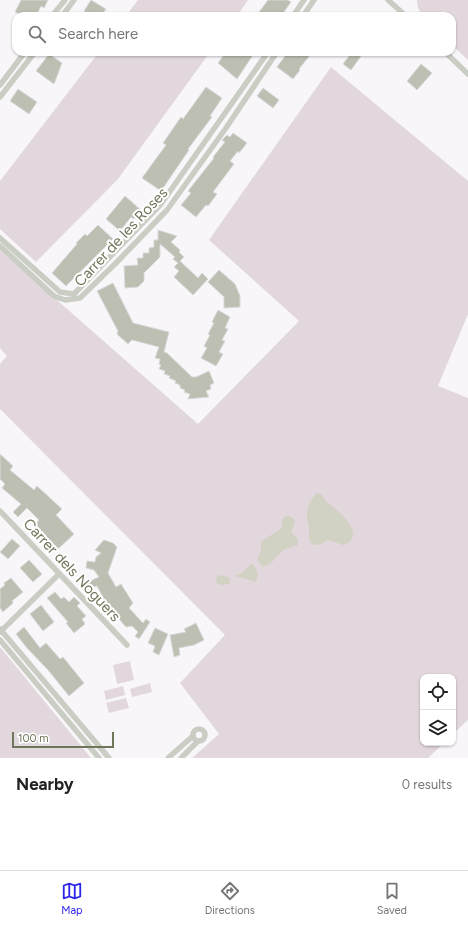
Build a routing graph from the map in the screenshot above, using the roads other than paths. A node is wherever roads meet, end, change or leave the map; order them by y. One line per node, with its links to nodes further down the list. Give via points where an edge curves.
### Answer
1 (65, 0): 6 (street)
2 (74, 0): 7 (street)
3 (304, 0): 8 (street)
4 (314, 0): 9 (street)
5 (388, 0): 10 (street)
6 (55, 12)
7 (65, 12)
8 (296, 12)
9 (306, 12)
10 (402, 12)
11 (22, 56): 17 (street)
12 (32, 56): 18 (street)
13 (265, 56): 19 (street, Carrer de les Roses, via 161,204 74,294 60,292)
14 (274, 56): 20 (street, Carrer de les Roses, via 167,210 80,298 65,300 54,296)
15 (449, 56): 16 (street)
16 (468, 74)
17 (0, 84)
18 (0, 97)
19 (0, 238)
20 (0, 246)
21 (0, 511): 22 (street, Carrer dels Noguers)
22 (59, 574): 23 (street); 25 (street, Carrer dels Noguers)
23 (1, 631): 29 (street)
24 (0, 640): 28 (street)
25 (127, 646)
26 (193, 736): 27 (street); 27 (street, via 196,730 203,731 204,738); 30 (street)
27 (198, 741): 31 (street)
28 (99, 758)
29 (109, 758)
30 (168, 758)
31 (180, 758)

